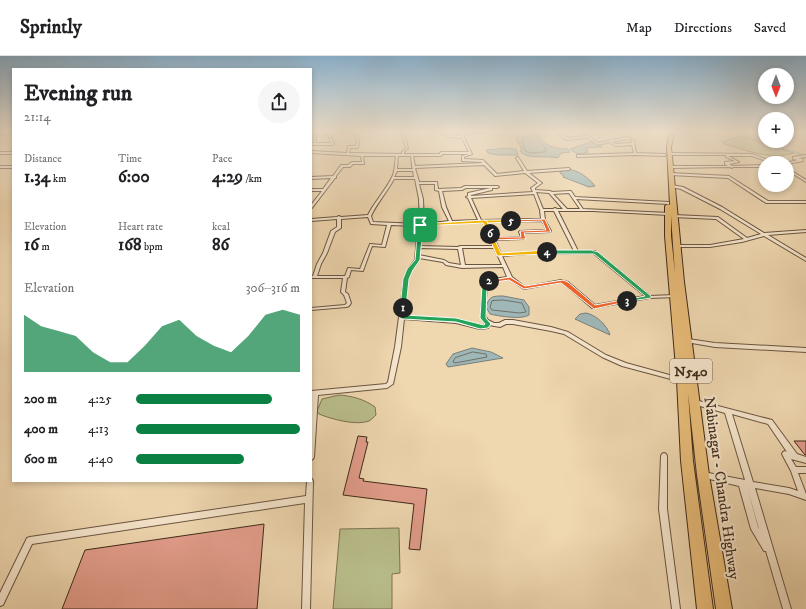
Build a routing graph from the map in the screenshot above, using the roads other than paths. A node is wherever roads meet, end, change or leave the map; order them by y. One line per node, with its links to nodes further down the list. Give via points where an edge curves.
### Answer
1 (362, 158): 22 (street, via 363,163 342,166)
2 (397, 158): 18 (street)
3 (412, 158): 17 (street)
4 (463, 158): 11 (street, via 462,160 479,160)
5 (517, 158): 20 (street)
6 (667, 158): 38 (highway, Nabinagar - Chandra Highway / N540)
7 (668, 158): 19 (highway, Nabinagar - Chandra Highway / N540)
8 (731, 158): 15 (street, via 738,162 726,163)
9 (794, 158): 10 (street, via 802,160)
10 (794, 162)
11 (484, 164): 17 (street); 26 (street)
12 (758, 166): 15 (street)
13 (0, 167): 14 (street)
14 (12, 167)
15 (732, 167): 19 (street)
16 (569, 168): 20 (street)
17 (414, 169): 18 (street); 25 (street)
18 (396, 170): 24 (street)
19 (671, 170): 29 (highway, Nabinagar - Chandra Highway / N540); 37 (street, via 729,177 767,202)
20 (526, 172): 26 (street); 33 (street, via 540,183 533,187)
21 (794, 173): 27 (street)
22 (334, 177): 23 (street); 31 (street)
23 (312, 178)
24 (392, 178): 25 (street); 45 (street)
25 (416, 178): 28 (street)
26 (496, 181): 32 (street, via 462,189); 35 (street, via 469,194)
27 (806, 181)
28 (418, 183): 32 (street, via 436,183 437,190); 52 (street)
29 (672, 186): 44 (highway, Nabinagar - Chandra Highway / N540); 54 (street, via 694,194)
30 (312, 190): 31 (street)
31 (324, 190): 39 (street)
32 (440, 190): 50 (street)
33 (535, 192): 34 (street); 35 (street); 42 (street)
34 (551, 193): 36 (street, via 570,192); 41 (street)
35 (468, 197): 49 (street)
36 (575, 198): 38 (street); 43 (street)
37 (806, 202)
38 (668, 203): 44 (highway, Nabinagar - Chandra Highway / N540)
39 (312, 206)
40 (555, 209): 41 (street); 42 (street); 61 (street)
41 (565, 209): 43 (street)
42 (542, 210): 48 (street)
43 (582, 210): 44 (street)
44 (671, 215): 56 (street, via 717,218); 57 (highway, Nabinagar - Chandra Highway / N540); 70 (highway, Nabinagar - Chandra Highway / N540, via 668,236)
45 (369, 216): 46 (street); 51 (street, via 372,224)
46 (339, 217): 47 (street); 67 (street, via 340,228 333,231)
47 (312, 220)
48 (543, 220): 49 (street); 55 (street, via 549,231 521,232 524,238)
49 (482, 221): 50 (street); 55 (street)
50 (451, 222): 52 (street)
51 (389, 224): 52 (street); 68 (street, via 384,246 371,245 363,269 350,269 348,276)
52 (421, 224): 58 (street)
53 (806, 231): 54 (street)
54 (765, 234): 56 (street); 64 (street)
55 (492, 239): 59 (street)
56 (746, 240): 57 (street, via 710,246)
57 (677, 246): 75 (highway, Nabinagar - Chandra Highway / N540)
58 (418, 247): 60 (street); 63 (street)
59 (496, 247): 60 (street); 62 (street)
60 (460, 248): 65 (street)
61 (576, 251): 62 (street); 71 (street, via 596,253)
62 (499, 255): 66 (street)
63 (417, 256): 65 (street); 73 (street, via 406,279)
64 (806, 260)
65 (463, 266): 66 (street)
66 (504, 266): 69 (street)
67 (313, 277): 68 (street)
68 (344, 277): 72 (street, via 343,292 349,303 346,306)
69 (510, 278): 71 (street, via 524,288 561,281 594,307); 74 (street, via 488,281 485,285 482,314)
70 (674, 296): 71 (street); 77 (highway, Nabinagar - Chandra Highway / N540)
71 (649, 297)
72 (312, 309)
73 (402, 317): 74 (street, via 456,320 480,327 486,327); 78 (street, via 391,383 387,386)
74 (488, 324): 77 (street, via 500,326 505,322 513,322 551,329 566,334 624,365)
75 (688, 341): 76 (street); 79 (highway, Nabinagar - Chandra Highway / N540)
76 (806, 350)
77 (682, 380): 97 (highway, Nabinagar - Chandra Highway / N540, via 687,461)
78 (313, 393): 81 (street)
79 (695, 402): 80 (street); 87 (highway, Nabinagar - Chandra Highway / N540)
80 (728, 411): 83 (street, via 770,422); 90 (street)
81 (312, 424)
82 (664, 456): 96 (street, via 663,510)
83 (794, 456): 84 (street); 85 (street, via 785,454)
84 (806, 460)
85 (794, 470): 86 (street); 91 (street)
86 (806, 470)
87 (703, 475): 89 (street); 98 (highway, Nabinagar - Chandra Highway / N540)
88 (310, 482): 92 (street)
89 (742, 483): 90 (street); 93 (street, via 754,530)
90 (751, 485): 91 (street, via 789,491); 93 (street)
91 (805, 497)
92 (309, 499): 94 (street, via 30,541); 95 (street)
93 (770, 552): 99 (street)
94 (0, 602)
95 (306, 609)
96 (676, 609)
97 (705, 609)
98 (724, 609)
99 (787, 609)

